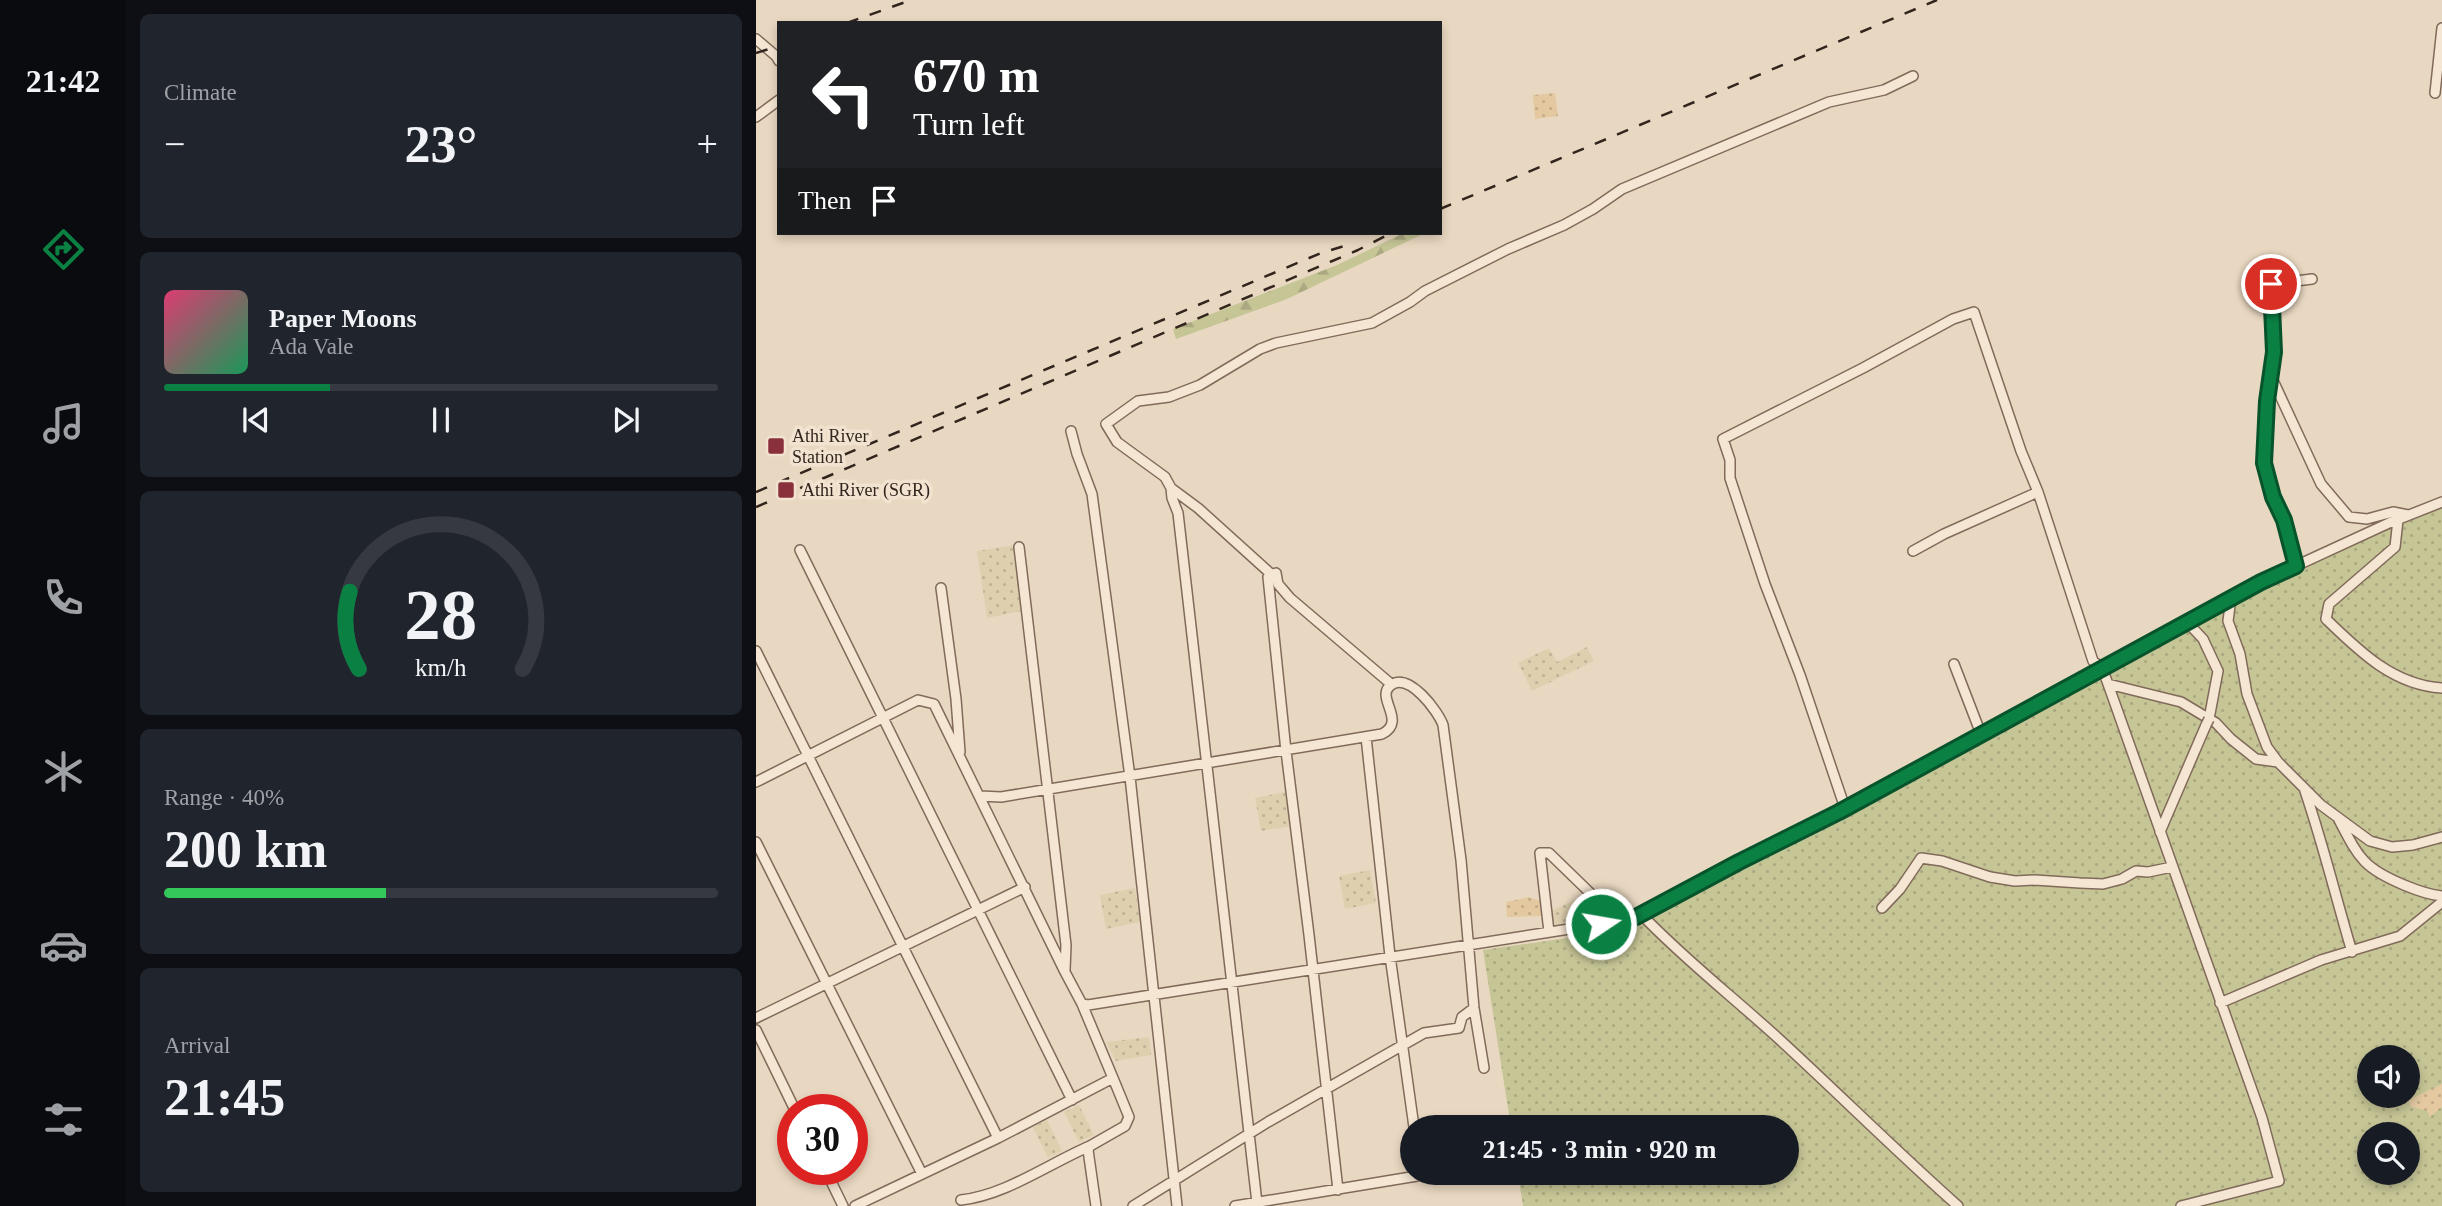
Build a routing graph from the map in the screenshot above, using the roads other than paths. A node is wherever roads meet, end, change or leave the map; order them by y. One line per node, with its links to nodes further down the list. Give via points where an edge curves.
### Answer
1 (2442, 28): 5 (street)
2 (756, 39): 3 (street)
3 (777, 58)
4 (1913, 76): 11 (street, via 1884,90 1829,102 1622,189 1593,209 1425,291 1372,323 1260,349 1200,385 1169,397 1138,401 1106,424 1117,442 1165,477)
5 (2435, 93)
6 (777, 101): 7 (street)
7 (756, 117)
8 (2312, 279): 9 (street, via 2271,284 2274,342)
9 (2270, 374): 14 (street, via 2321,484 2349,517 2367,519 2393,512); 19 (street, via 2264,463)
10 (1071, 431): 38 (street, via 1092,494)
11 (1171, 488): 20 (street); 37 (street, via 1178,513)
12 (2038, 492): 18 (street); 26 (street, via 2094,661); 43 (street, via 1974,312 1723,439 1730,478 1765,584)
13 (2442, 502): 14 (street)
14 (2410, 516): 15 (street)
15 (2398, 520): 19 (street); 29 (street, via 2395,547 2329,604 2326,619 2384,670)
16 (1018, 547): 41 (street)
17 (800, 550): 30 (street)
18 (1913, 551)
19 (2296, 566): 22 (street)
20 (1271, 574): 27 (street, via 1276,573 1278,584 1290,598); 33 (street, via 1268,581)
21 (941, 588): 35 (street)
22 (2231, 598): 23 (street); 36 (street, via 2228,621 2247,694 2267,747)
23 (2187, 622): 26 (street); 45 (street, via 2203,639 2218,671 2208,722)
24 (756, 652): 34 (street)
25 (1954, 664): 31 (street)
26 (2102, 668): 28 (street); 31 (street)
27 (1391, 684): 32 (street, via 1386,697 1393,716 1391,727); 57 (street, via 1401,682 1416,689 1443,725)
28 (2108, 684): 36 (street, via 2181,702 2216,723 2256,759); 45 (street)
29 (2442, 688)
30 (882, 718): 34 (street); 35 (street, via 918,700 934,704); 52 (street)
31 (1981, 734): 43 (street)
32 (1366, 737): 33 (street); 60 (street)
33 (1286, 751): 37 (street); 61 (street)
34 (807, 755): 39 (street); 58 (street)
35 (960, 757): 42 (street)
36 (2278, 762): 40 (street)
37 (1209, 764): 38 (street); 63 (street)
38 (1130, 777): 41 (street); 65 (street)
39 (756, 782)
40 (2305, 789): 44 (street); 59 (street)
41 (1049, 790): 42 (street); 62 (street)
42 (980, 796): 49 (street)
43 (1845, 808): 54 (street)
44 (2338, 818): 46 (street, via 2370,841 2392,847); 50 (street, via 2370,869)
45 (2160, 832): 48 (street)
46 (2442, 837)
47 (756, 842): 64 (street)
48 (2172, 867): 53 (street, via 2136,871 2103,884 2015,881 1921,858); 66 (street)
49 (1025, 887): 52 (street); 62 (street)
50 (2442, 896)
51 (2442, 902): 59 (street, via 2400,936)
52 (979, 908): 58 (street); 76 (street)
53 (1882, 908)
54 (1641, 914): 55 (street); 94 (street)
55 (1619, 921): 56 (street); 56 (street, via 1549,853 1540,853)
56 (1549, 932): 57 (street)
57 (1470, 944): 60 (street); 68 (street)
58 (902, 946): 64 (street); 79 (street)
59 (2352, 952): 66 (street, via 2320,960)
60 (1390, 956): 61 (street); 71 (street)
61 (1313, 970): 63 (street); 74 (street)
62 (1065, 972): 67 (street)
63 (1233, 983): 65 (street); 78 (street)
64 (826, 984): 69 (street); 81 (street)
65 (1155, 995): 67 (street); 83 (street)
66 (2220, 1003): 95 (street, via 2262,1118 2279,1181)
67 (1082, 1004): 73 (street)
68 (1474, 1008): 71 (street, via 1462,1017 1459,1028 1424,1033); 72 (street)
69 (756, 1018)
70 (756, 1030): 75 (street)
71 (1402, 1045): 74 (street); 77 (street)
72 (1484, 1068)
73 (1113, 1078): 76 (street); 80 (street, via 1129,1117 1125,1126)
74 (1326, 1089): 78 (street); 85 (street)
75 (787, 1094)
76 (1072, 1101): 79 (street)
77 (1411, 1115)
78 (1250, 1134): 83 (street); 87 (street)
79 (998, 1138): 81 (street)
80 (1090, 1146): 86 (street, via 1002,1189); 90 (street, via 1087,1155)
81 (922, 1174): 89 (street)
82 (1400, 1179): 85 (street)
83 (1175, 1180): 91 (street); 92 (street)
84 (833, 1185): 88 (street)
85 (1338, 1190): 87 (street)
86 (961, 1200)
87 (1257, 1203): 93 (street)
88 (843, 1206)
89 (855, 1206)
90 (1096, 1206)
91 (1133, 1206)
92 (1177, 1206)
93 (1235, 1206)
94 (1958, 1206)
95 (2181, 1206)

